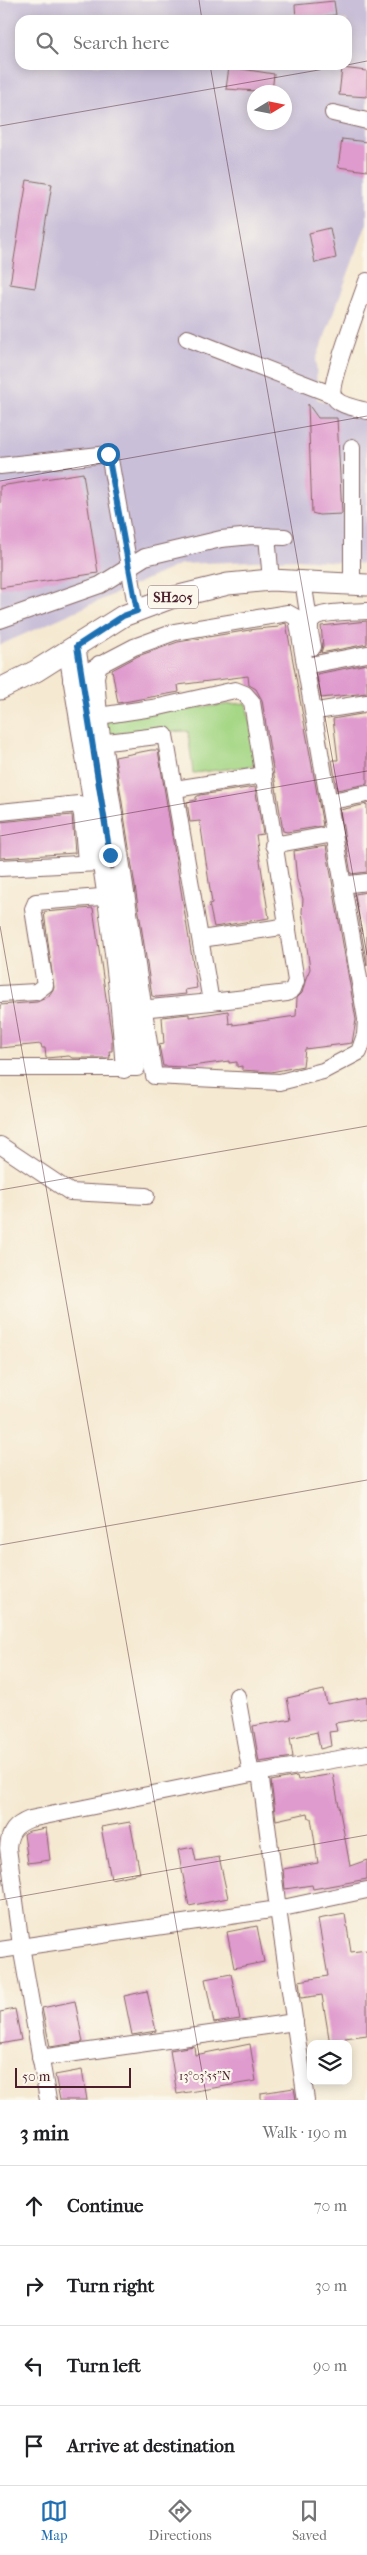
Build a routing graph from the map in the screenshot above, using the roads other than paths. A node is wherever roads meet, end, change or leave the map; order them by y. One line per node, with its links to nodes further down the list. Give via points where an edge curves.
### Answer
1 (333, 113): 2 (street)
2 (367, 121)
3 (367, 281): 5 (street, via 335,378)
4 (187, 338): 5 (street)
5 (333, 395): 6 (street, via 337,401)
6 (367, 411)
7 (352, 447): 14 (street)
8 (0, 466): 11 (street, via 108,454)
9 (267, 536): 10 (street); 11 (street, via 221,539 146,557); 12 (street)
10 (285, 536)
11 (130, 565): 15 (street); 17 (street, via 100,585)
12 (271, 580): 13 (main road, SH205); 15 (main road, SH205, via 228,584 171,598)
13 (303, 581): 14 (main road, SH205); 18 (street)
14 (360, 584)
15 (137, 611): 19 (main road, SH205, via 123,616)
16 (367, 611): 18 (street, via 318,615)
17 (0, 620)
18 (310, 626): 22 (street)
19 (72, 649): 23 (street); 24 (main road, SH205)
20 (367, 654): 22 (street)
21 (99, 664): 23 (street); 27 (street); 34 (street, via 175,632 288,613 294,615 298,622)
22 (315, 664): 26 (street)
23 (77, 678): 27 (street)
24 (1, 683)
25 (367, 703): 26 (street)
26 (323, 710): 32 (street)
27 (88, 716): 28 (street); 28 (street); 29 (street, via 160,707 240,691 252,702)
28 (93, 744): 30 (street, via 166,735); 36 (street); 47 (street)
29 (264, 775): 30 (street); 35 (street)
30 (175, 789): 43 (street)
31 (367, 794): 32 (street)
32 (337, 800): 39 (street)
33 (0, 812): 36 (street, via 78,804)
34 (334, 834): 35 (street); 47 (street, via 366,1019 359,1052 323,1071 280,1082 154,1076)
35 (273, 845): 41 (street)
36 (99, 860): 37 (street); 40 (street)
37 (0, 868)
38 (367, 882): 39 (street)
39 (350, 884): 42 (street)
40 (105, 897): 45 (street, via 36,902 32,909 45,986 36,992); 47 (street); 49 (street)
41 (288, 926): 43 (street); 46 (street, via 295,973 293,989 287,993)
42 (363, 935): 44 (street)
43 (201, 939): 46 (street)
44 (367, 986)
45 (0, 994)
46 (211, 1002): 47 (street)
47 (133, 1010): 49 (street, via 137,1068)
48 (0, 1068): 49 (street)
49 (120, 1070)
50 (0, 1145): 51 (street, via 70,1192)
51 (146, 1196)
52 (237, 1696): 54 (street)
53 (367, 1754): 54 (street)
54 (256, 1773): 56 (street); 57 (street, via 18,1824 9,1836 8,1848)
55 (367, 1890): 56 (street)
56 (278, 1909): 57 (street); 59 (street)
57 (22, 1946): 58 (street); 60 (street)
58 (0, 1950)
59 (295, 2022): 60 (street); 62 (street)
60 (40, 2058): 61 (street)
61 (48, 2100)
62 (306, 2100)

